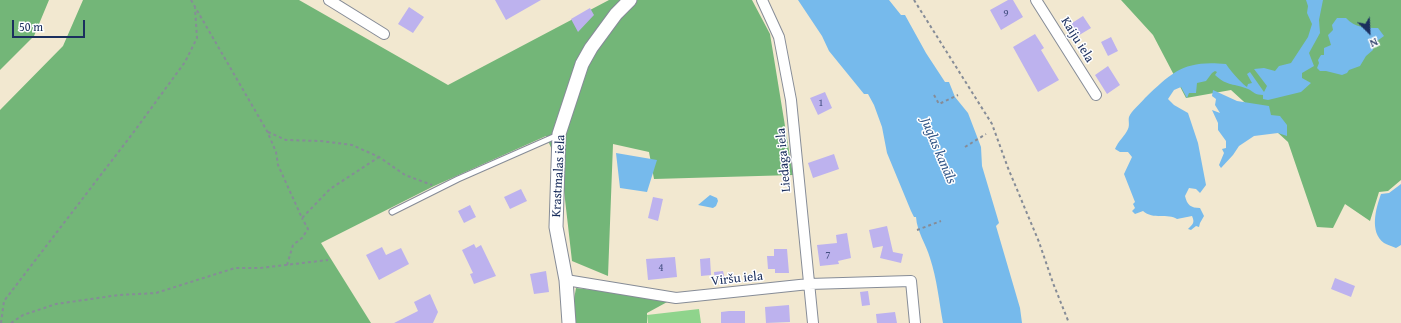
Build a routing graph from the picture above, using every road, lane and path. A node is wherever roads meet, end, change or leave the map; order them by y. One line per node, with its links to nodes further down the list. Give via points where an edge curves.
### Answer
1 (190, 0): 7 (path)
2 (329, 0): 8 (street)
3 (630, 0): 13 (street, Krastmalas iela, via 616,14 582,64)
4 (762, 0): 25 (street, Liedaga iela, via 779,37 791,100)
5 (914, 0): 31 (path, via 992,124)
6 (1036, 0): 9 (street, Kaiju iela)
7 (195, 8): 12 (path); 26 (path, via 197,38 185,62 4,301)
8 (384, 34)
9 (1096, 94)
10 (934, 95): 11 (path, via 939,104)
11 (958, 95)
12 (267, 131): 16 (path, via 286,140 352,145); 19 (path, via 276,152 278,165)
13 (559, 134): 18 (lane); 24 (street, Krastmalas iela, via 556,227)
14 (986, 134): 15 (path)
15 (965, 147)
16 (379, 157): 17 (path, via 405,175); 19 (path, via 330,189)
17 (434, 186)
18 (392, 212)
19 (302, 218): 23 (path, via 308,229 293,245)
20 (941, 221): 21 (path)
21 (917, 230)
22 (328, 260): 23 (path)
23 (287, 265): 27 (path, via 235,268 156,292 56,304 23,315)
24 (566, 280): 25 (street, Viršu iela, via 676,298); 28 (street, Krastmalas iela)
25 (809, 284): 29 (street, Liedaga iela); 30 (street, Viršu iela, via 911,281)
26 (1, 323)
27 (11, 323)
28 (568, 323)
29 (812, 323)
30 (915, 323)
31 (1069, 323)

